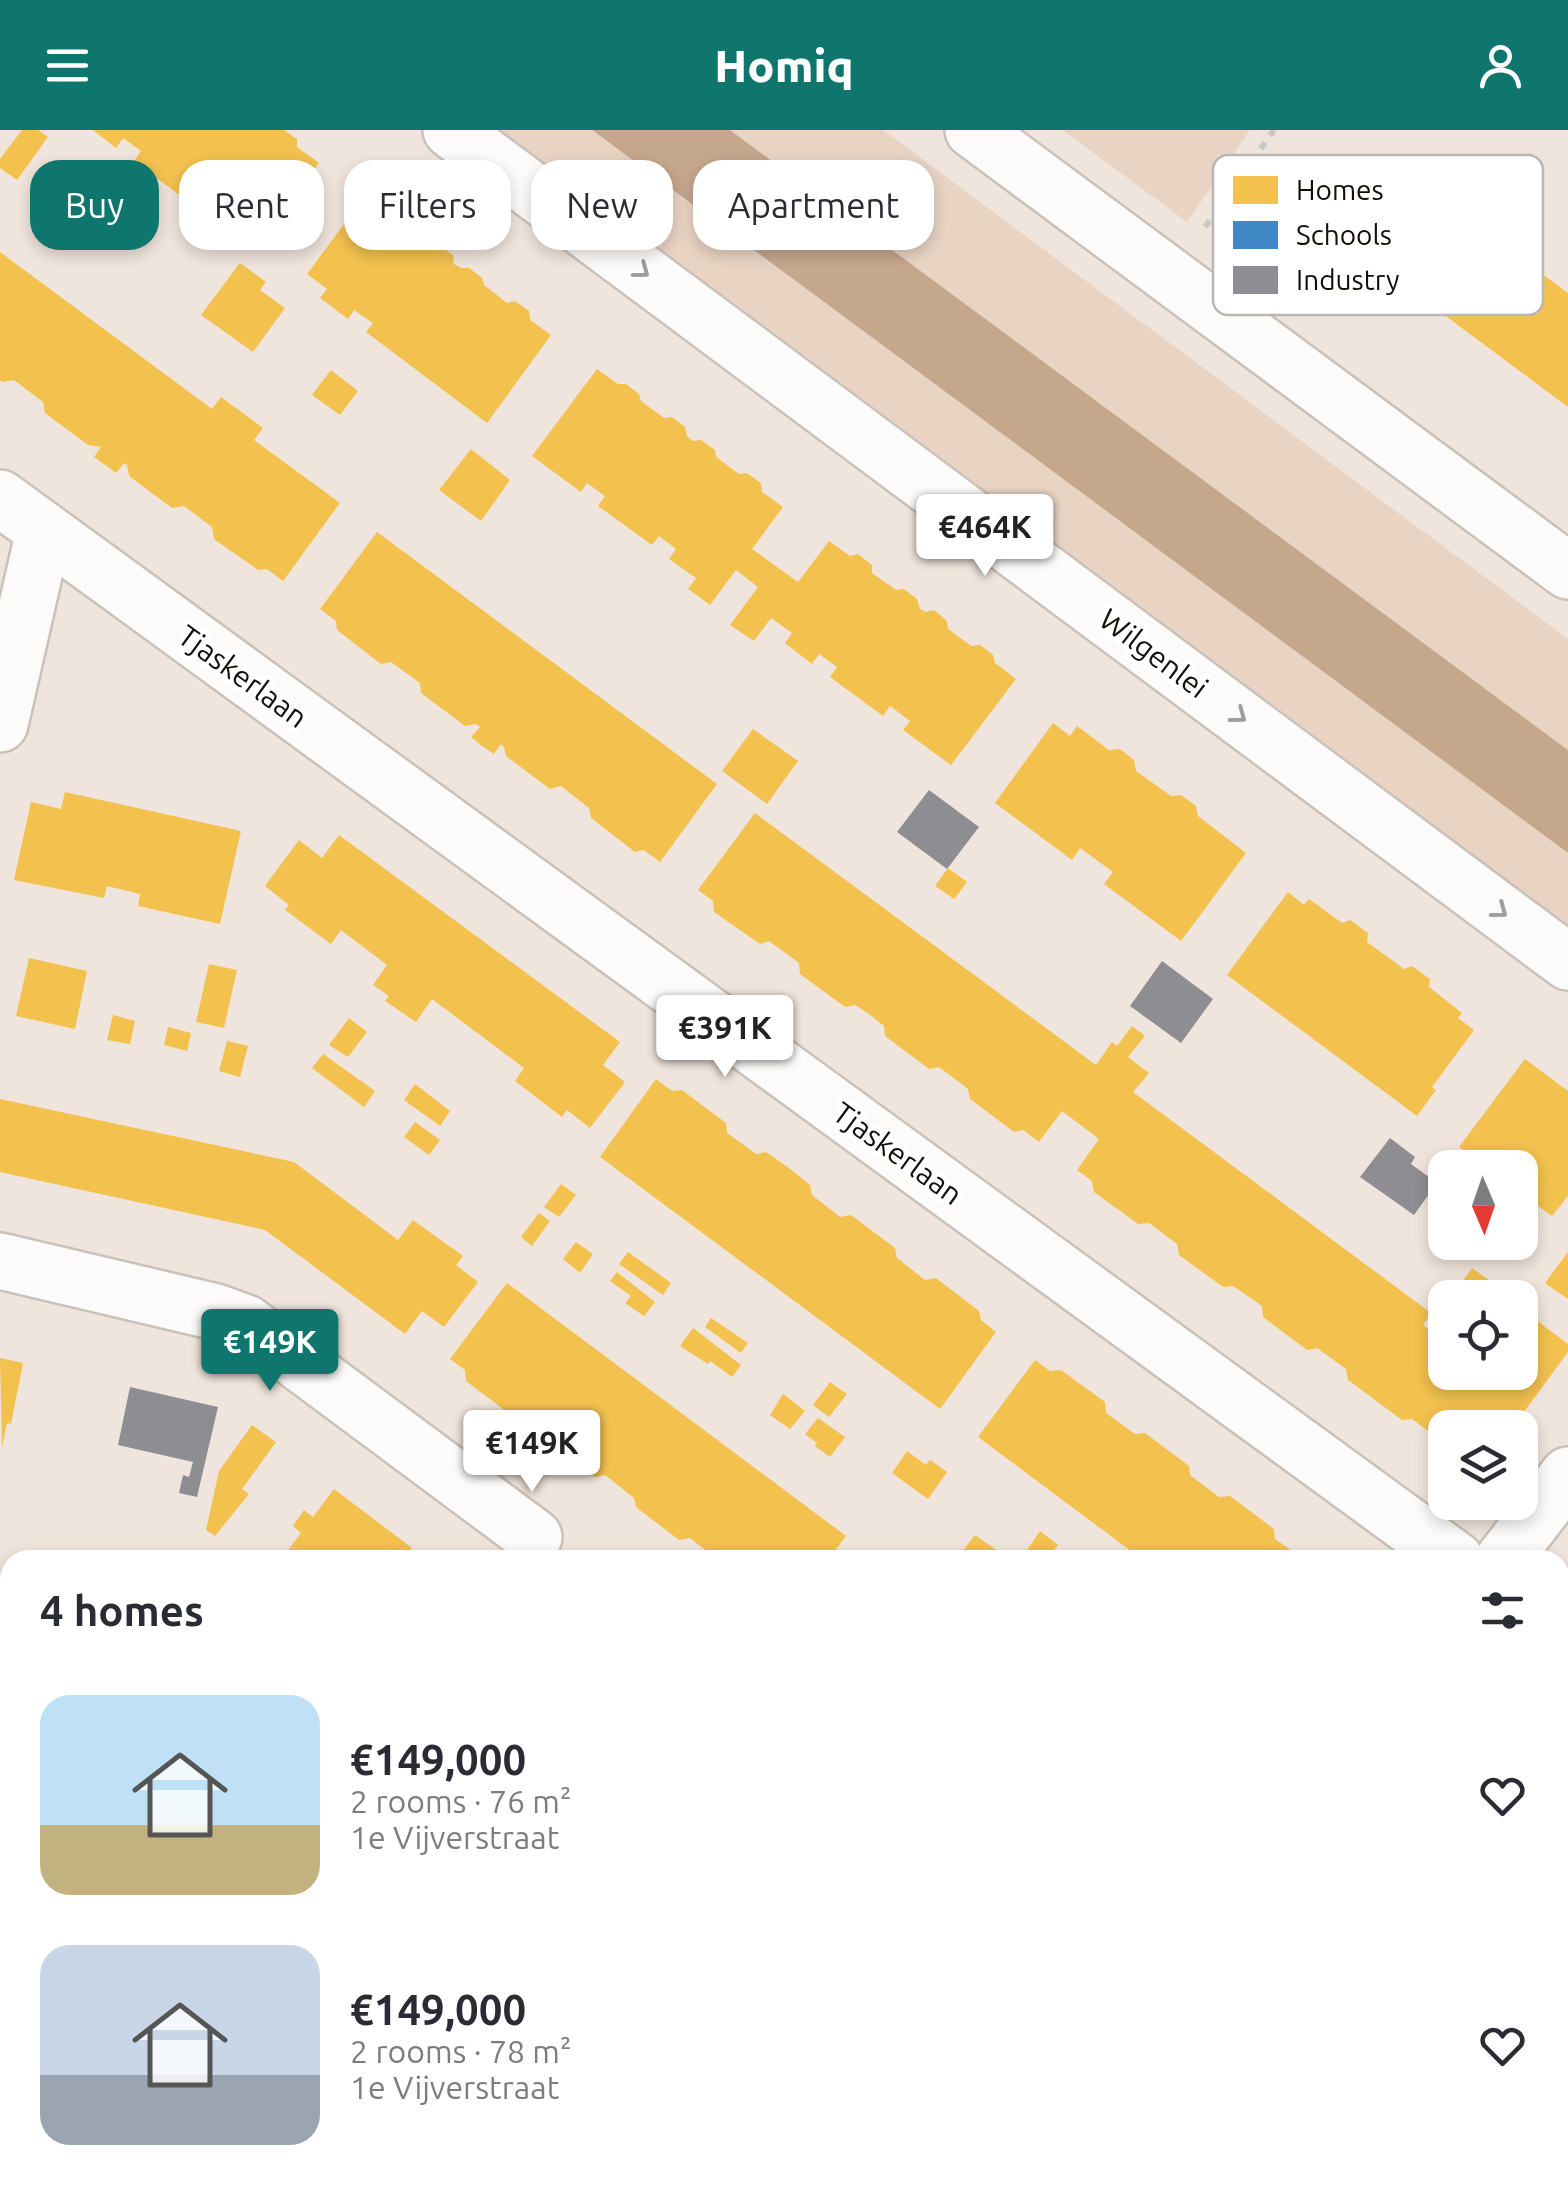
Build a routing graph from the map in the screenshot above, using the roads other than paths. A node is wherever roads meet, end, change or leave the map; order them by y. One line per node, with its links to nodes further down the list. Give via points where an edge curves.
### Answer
1 (451, 130): 9 (street, Wilgenlei, one-way to 9)
2 (973, 130): 3 (street)
3 (1213, 309)
4 (1221, 315): 7 (street)
5 (0, 498): 6 (street, Tjaskerlaan)
6 (44, 531): 8 (street); 13 (street, Tjaskerlaan)
7 (1568, 571)
8 (0, 724)
9 (1568, 962)
10 (0, 1262): 12 (street, via 246,1323)
11 (1568, 1475): 14 (street)
12 (535, 1550)
13 (1442, 1550)
14 (1511, 1550)

